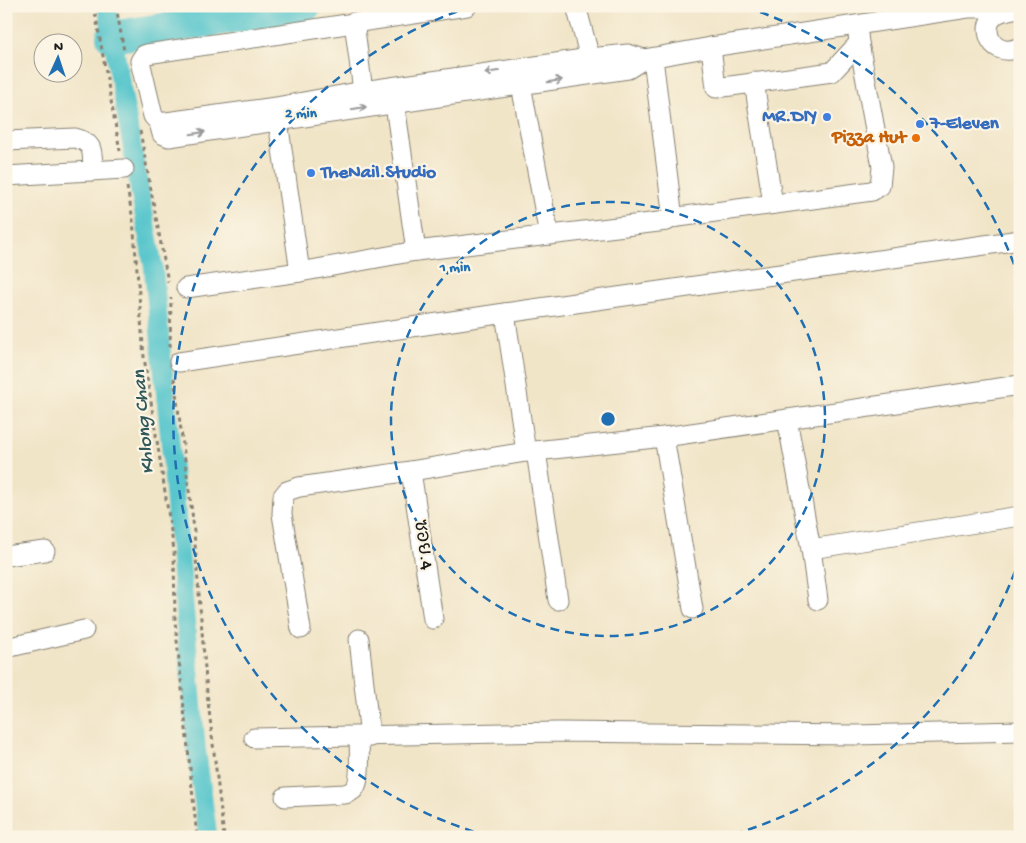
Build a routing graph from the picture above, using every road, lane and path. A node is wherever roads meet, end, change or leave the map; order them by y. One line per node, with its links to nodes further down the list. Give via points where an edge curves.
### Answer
1 (94, 6): 20 (path)
2 (116, 6): 10 (path)
3 (467, 6): 6 (street)
4 (576, 6): 11 (street)
5 (1014, 11): 7 (street, via 968,8); 9 (street, via 996,14 988,33 1000,49)
6 (354, 22): 15 (street); 17 (street, via 144,55 140,61 153,116 159,123)
7 (858, 34): 8 (street); 14 (street, via 832,72); 23 (street, via 882,167 880,186 872,191)
8 (711, 47): 12 (street); 14 (street, via 716,88)
9 (1018, 50)
10 (125, 55)
11 (590, 58): 12 (street, via 628,54); 13 (street)
12 (649, 59): 13 (street, one-way to 12, via 628,69); 24 (street)
13 (520, 77): 16 (street); 25 (street)
14 (754, 82): 23 (street)
15 (364, 91): 16 (street); 17 (street)
16 (393, 95): 17 (street, one-way to 16); 27 (street)
17 (277, 114): 28 (street)
18 (139, 122): 29 (path)
19 (6, 141): 21 (street, via 83,140 88,142 92,151)
20 (124, 169): 21 (street); 53 (path, via 133,220 144,357 174,550 175,621)
21 (93, 171): 22 (street)
22 (6, 176)
23 (773, 204): 24 (street)
24 (671, 218): 25 (street)
25 (549, 235): 27 (street)
26 (1020, 240): 30 (street)
27 (416, 251): 28 (street)
28 (300, 272): 29 (street)
29 (175, 289): 31 (path)
30 (505, 313): 31 (street); 35 (street)
31 (174, 363): 54 (path)
32 (1020, 385): 33 (street)
33 (787, 419): 34 (street); 38 (street)
34 (664, 437): 35 (street); 43 (street)
35 (531, 452): 36 (street); 41 (street)
36 (411, 471): 44 (street, ซอย.4); 46 (street, via 299,487 283,496 282,514)
37 (1020, 516): 38 (street)
38 (810, 549): 42 (street)
39 (45, 551): 40 (street)
40 (6, 556)
41 (558, 600)
42 (818, 600)
43 (693, 609)
44 (433, 619)
45 (84, 630): 48 (street)
46 (301, 630)
47 (359, 640): 50 (street)
48 (6, 648)
49 (1020, 731): 50 (street, via 855,735 558,732)
50 (364, 737): 51 (street); 52 (street, via 357,785 353,790 346,794)
51 (254, 738)
52 (284, 797)
53 (197, 837)
54 (224, 837)

